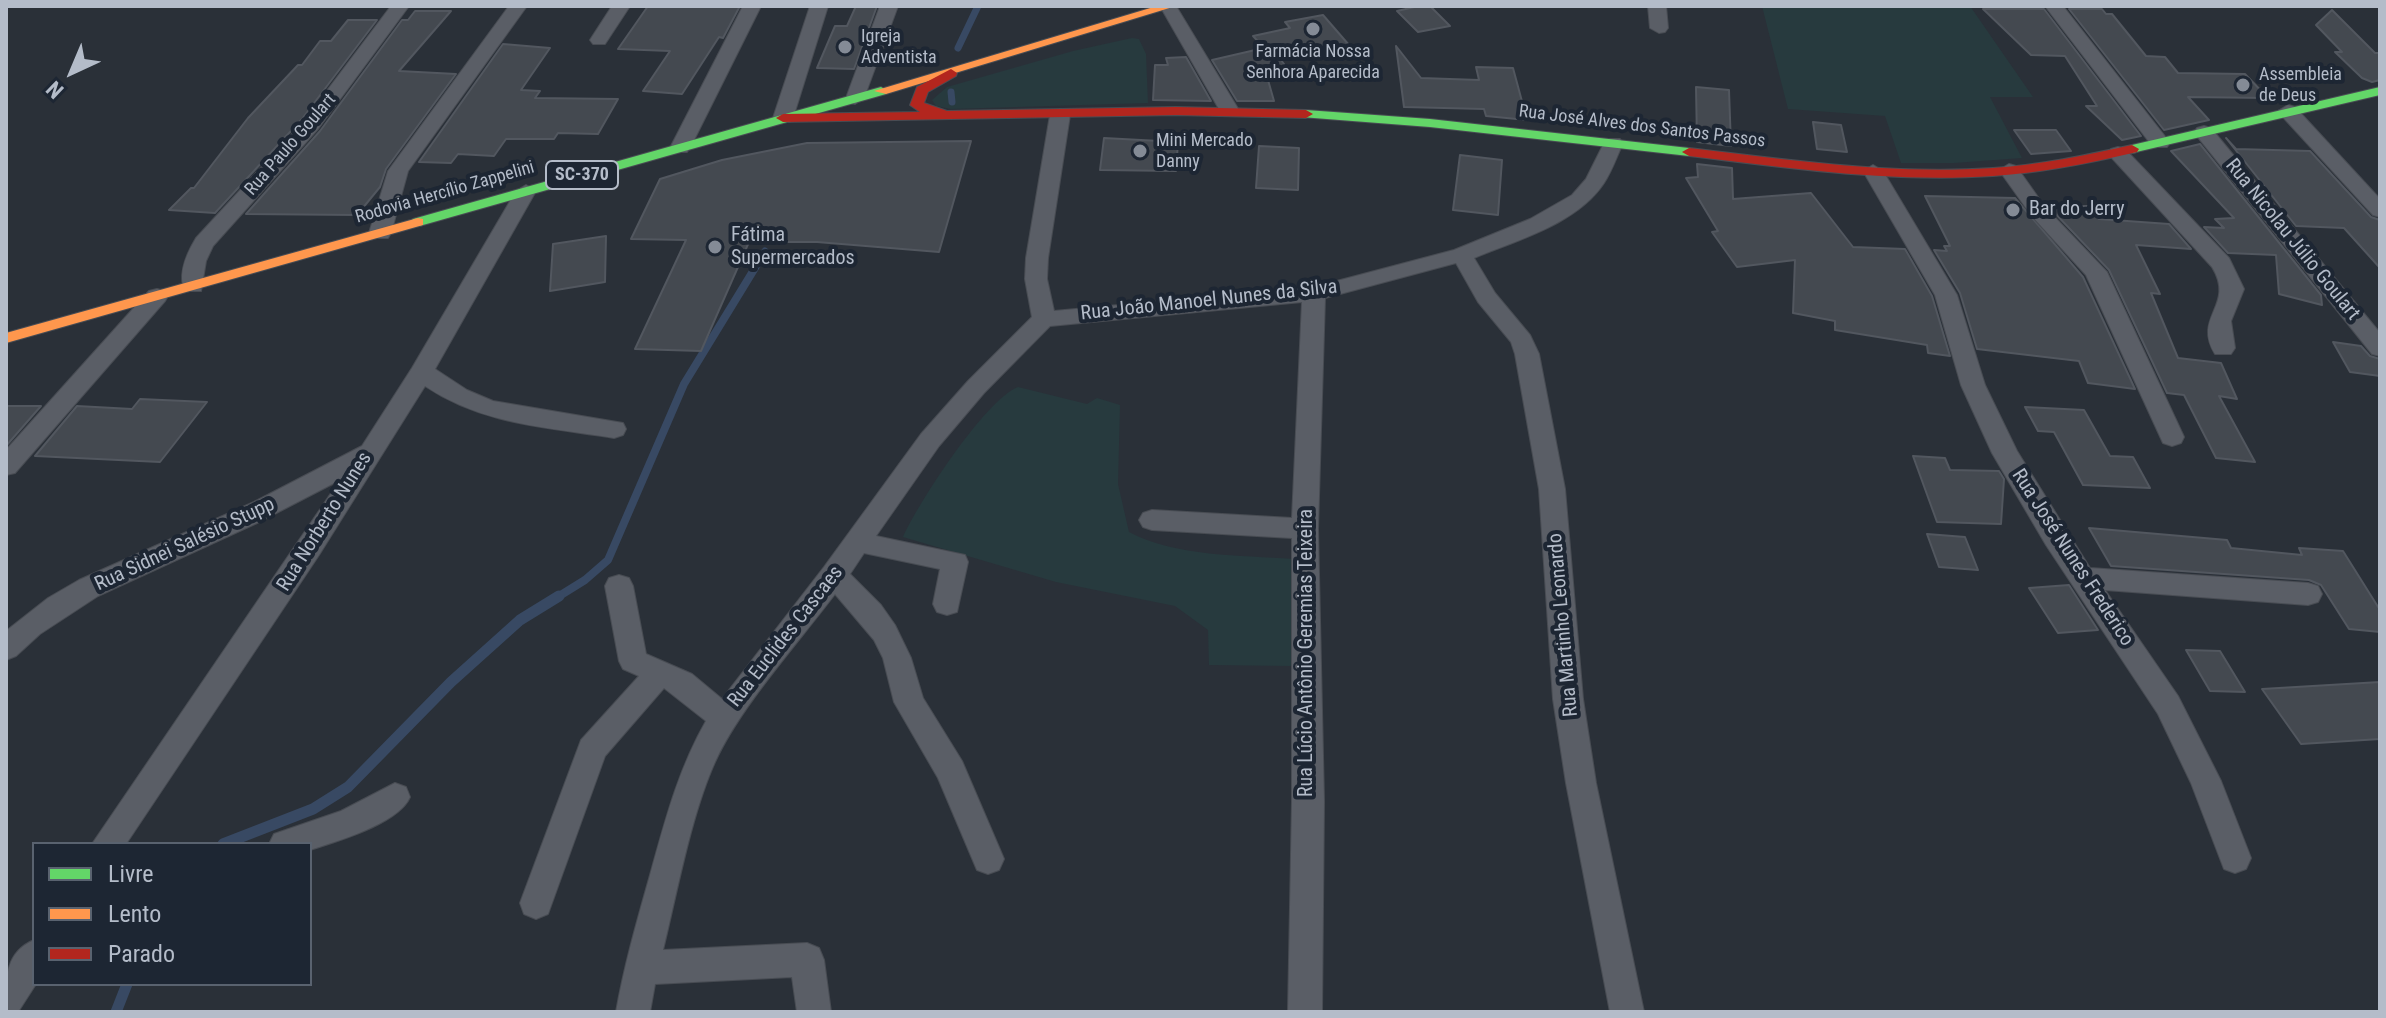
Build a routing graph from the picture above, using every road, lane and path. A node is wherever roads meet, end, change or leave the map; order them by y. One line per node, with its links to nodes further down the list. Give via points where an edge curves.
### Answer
1 (400, 6): 34 (street, Rua Paulo Goulart, via 311,125 204,243 195,261)
2 (518, 6): 32 (street, via 398,171)
3 (621, 6): 11 (street)
4 (752, 6): 26 (street)
5 (819, 6): 22 (street)
6 (889, 6): 15 (street)
7 (1169, 6): 12 (street, Rodovia Hercílio Zappelini / SC-370); 18 (street)
8 (1657, 6): 10 (street)
9 (2054, 6): 25 (street)
10 (1659, 28)
11 (599, 40)
12 (978, 62): 13 (street, Rodovia Hercílio Zappelini / SC-370); 20 (street, via 936,80 917,98 922,110)
13 (908, 83): 15 (street, Rodovia Hercílio Zappelini / SC-370); 20 (street, via 894,101 899,109)
14 (2380, 91): 17 (street, Rua José Alves dos Santos Passos)
15 (855, 98): 16 (street, Rodovia Hercílio Zappelini / SC-370)
16 (833, 105): 21 (street, Rua José Alves dos Santos Passos); 22 (street, Rodovia Hercílio Zappelini / SC-370)
17 (2288, 111): 23 (street, Rua José Alves dos Santos Passos); 31 (street)
18 (1230, 112): 19 (street, Rua José Alves dos Santos Passos); 24 (street, Rua José Alves dos Santos Passos, via 1365,117)
19 (1060, 115): 20 (street, Rua José Alves dos Santos Passos); 37 (street, via 1037,258)
20 (954, 116): 21 (street, Rua José Alves dos Santos Passos)
21 (892, 117): 22 (street, Rua José Alves dos Santos Passos)
22 (783, 118): 26 (street, Rodovia Hercílio Zappelini / SC-370)
23 (2204, 132): 25 (street, Rua José Alves dos Santos Passos); 40 (street, Rua Nicolau Júlio Goulart)
24 (1613, 143): 29 (street, Rua José Alves dos Santos Passos); 33 (street, Rua João Manoel Nunes da Silva, via 1595,181 1579,199 1537,224)
25 (2160, 143): 27 (street, Rua José Alves dos Santos Passos)
26 (680, 148): 30 (street, Rodovia Hercílio Zappelini / SC-370)
27 (2118, 153): 28 (street, Rua José Alves dos Santos Passos); 39 (street, via 2235,282 2235,296 2219,318)
28 (2009, 170): 29 (street, Rua José Alves dos Santos Passos); 43 (street, via 2038,211 2096,272)
29 (1873, 171): 50 (street, Rua José Nunes Frederico, via 1946,295 1986,417)
30 (526, 191): 32 (street, Rodovia Hercílio Zappelini / SC-370); 41 (street, Rua Norberto Nunes)
31 (2380, 211)
32 (380, 233): 34 (street, Rodovia Hercílio Zappelini / SC-370)
33 (1462, 255): 35 (street, Rua João Manoel Nunes da Silva); 69 (street, Rua Martinho Leonardo, via 1527,354 1552,489 1568,699)
34 (193, 286): 36 (street, Rodovia Hercílio Zappelini / SC-370)
35 (1314, 294): 37 (street, Rua João Manoel Nunes da Silva); 47 (street, Rua Lúcio Antônio Geremias Teixeira)
36 (157, 296): 38 (street, Rodovia Hercílio Zappelini / SC-370); 45 (street)
37 (1044, 319): 48 (street, Rua Euclides Cascaes, via 938,430)
38 (6, 338)
39 (2223, 348)
40 (2380, 348)
41 (422, 372): 42 (street, via 489,409); 44 (street, Rua Norberto Nunes)
42 (614, 429)
43 (2172, 437)
44 (370, 452): 54 (street, Rua Sidnei Salésio Stupp, via 275,503 87,590 45,615); 58 (street, Rua Norberto Nunes)
45 (6, 466)
46 (1152, 520): 47 (street)
47 (1305, 529): 68 (street, Rua Lúcio Antônio Geremias Teixeira)
48 (858, 542): 49 (street, Rua Euclides Cascaes); 53 (street, via 955,562)
49 (834, 575): 56 (street, Rua Euclides Cascaes); 61 (street, via 885,633 909,702 951,771)
50 (2082, 578): 52 (street); 60 (street, Rua José Nunes Frederico, via 2168,705 2206,781)
51 (619, 586): 55 (street, via 633,661)
52 (2308, 594)
53 (947, 604)
54 (6, 648)
55 (660, 672): 56 (street); 62 (street, via 592,749)
56 (724, 718): 64 (street, Rua Euclides Cascaes, via 687,796)
57 (395, 797): 59 (street, via 350,822)
58 (109, 842)
59 (291, 842)
60 (2235, 858)
61 (988, 859)
62 (536, 903)
63 (32, 960): 65 (street)
64 (641, 968): 66 (street, Rua Euclides Cascaes); 67 (street, via 807,960)
65 (6, 1000)
66 (633, 1012)
67 (814, 1012)
68 (1305, 1012)
69 (1627, 1012)

